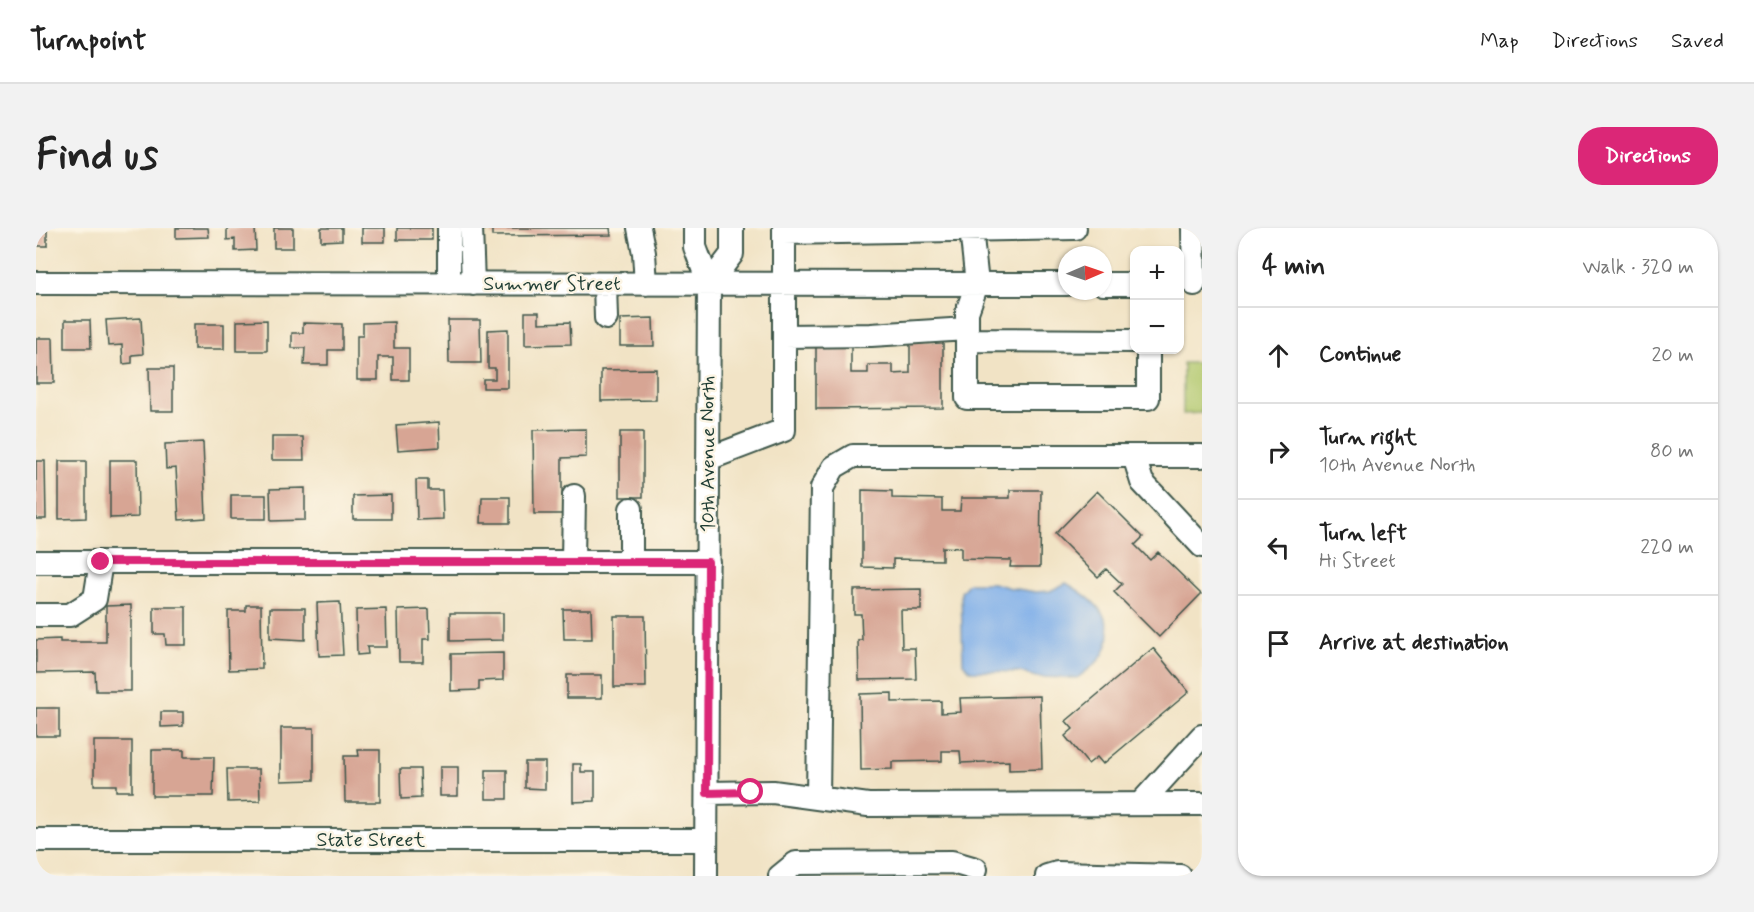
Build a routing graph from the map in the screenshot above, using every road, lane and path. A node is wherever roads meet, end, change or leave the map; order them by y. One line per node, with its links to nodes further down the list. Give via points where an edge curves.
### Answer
1 (448, 228): 11 (street)
2 (471, 228): 12 (street)
3 (639, 228): 14 (street)
4 (695, 228): 15 (street, 10th Avenue North, via 695,247)
5 (732, 228): 15 (street, via 732,254)
6 (1075, 228): 7 (street)
7 (971, 229): 9 (street); 17 (street)
8 (1196, 230): 21 (street)
9 (784, 231): 16 (street)
10 (36, 283): 11 (street, Summer Street)
11 (449, 284): 12 (street, Summer Street)
12 (473, 284): 13 (street, Summer Street)
13 (605, 284): 14 (street, Summer Street); 22 (street)
14 (646, 284): 15 (street, Summer Street)
15 (709, 284): 16 (street, Summer Street); 29 (street, 10th Avenue North)
16 (783, 284): 17 (street, Summer Street); 24 (street)
17 (977, 284): 18 (street, Summer Street); 23 (street, via 967,312)
18 (1058, 284)
19 (1112, 284): 20 (street)
20 (1130, 284)
21 (1192, 284)
22 (606, 318)
23 (967, 334): 24 (street); 25 (street); 26 (street, via 967,398 1148,398)
24 (784, 336): 29 (street, via 784,430)
25 (1130, 341)
26 (1148, 354)
27 (1134, 456): 28 (street); 32 (street, via 1142,482); 41 (street, via 853,456 834,467 822,488)
28 (1202, 456)
29 (708, 459): 37 (street, 10th Avenue North)
30 (574, 496): 35 (street)
31 (632, 509): 36 (street)
32 (1202, 546)
33 (36, 562): 34 (street)
34 (101, 562): 35 (street); 38 (street, via 95,599 70,615)
35 (573, 562): 36 (street)
36 (632, 562): 37 (street)
37 (708, 562): 40 (street, 10th Avenue North)
38 (36, 615)
39 (1202, 736): 42 (street)
40 (707, 793): 41 (street, via 773,792); 45 (street, 10th Avenue North)
41 (818, 798): 42 (street, via 868,805)
42 (1140, 804): 43 (street)
43 (1202, 804)
44 (36, 840): 45 (street, State Street)
45 (706, 840): 47 (street, 10th Avenue North)
46 (978, 874): 48 (street, via 952,862 796,863)
47 (706, 876)
48 (780, 876)
49 (1047, 876): 50 (street)
50 (1180, 876)

